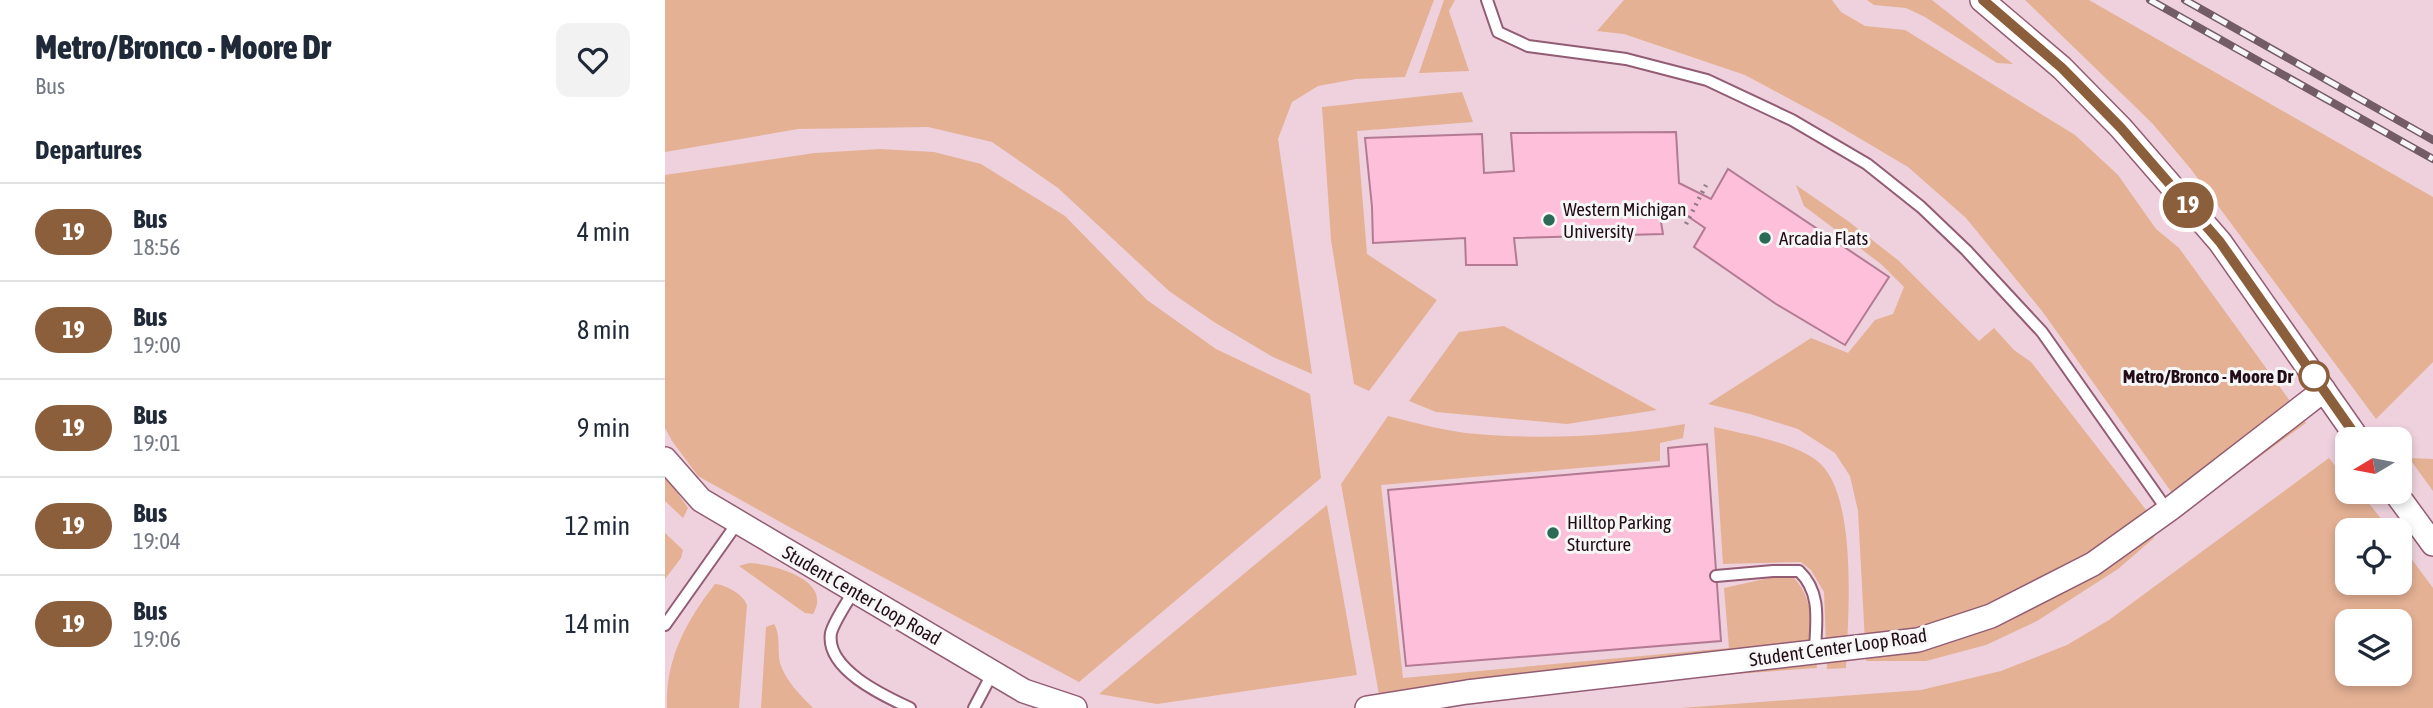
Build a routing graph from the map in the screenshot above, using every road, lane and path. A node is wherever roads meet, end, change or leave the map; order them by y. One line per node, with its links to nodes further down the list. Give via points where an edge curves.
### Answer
1 (1487, 0): 9 (lane, via 1498,32 1528,46 1626,59 1707,80 1792,120 1867,164 1966,250 2042,332)
2 (1983, 0): 5 (street, via 2062,68 2121,128 2220,242)
3 (1706, 185): 4 (path)
4 (1685, 224)
5 (2324, 390): 6 (street); 9 (street, Student Center Loop Road)
6 (2350, 427)
7 (665, 459): 10 (street, Student Center Loop Road, via 701,500)
8 (2404, 504): 11 (street)
9 (2170, 509): 15 (street, Student Center Loop Road, via 2093,564 1991,616 1918,640)
10 (738, 522): 13 (street, Student Center Loop Road); 14 (lane)
11 (2433, 544)
12 (1716, 576): 15 (lane, via 1799,571 1815,595)
13 (855, 589): 16 (street, Student Center Loop Road); 17 (lane, via 831,633 832,652 845,669)
14 (665, 625)
15 (1815, 651): 20 (street, Student Center Loop Road)
16 (993, 671): 18 (lane); 19 (street, Student Center Loop Road, via 1024,691)
17 (910, 708)
18 (974, 708)
19 (1075, 708)
20 (1367, 708)

